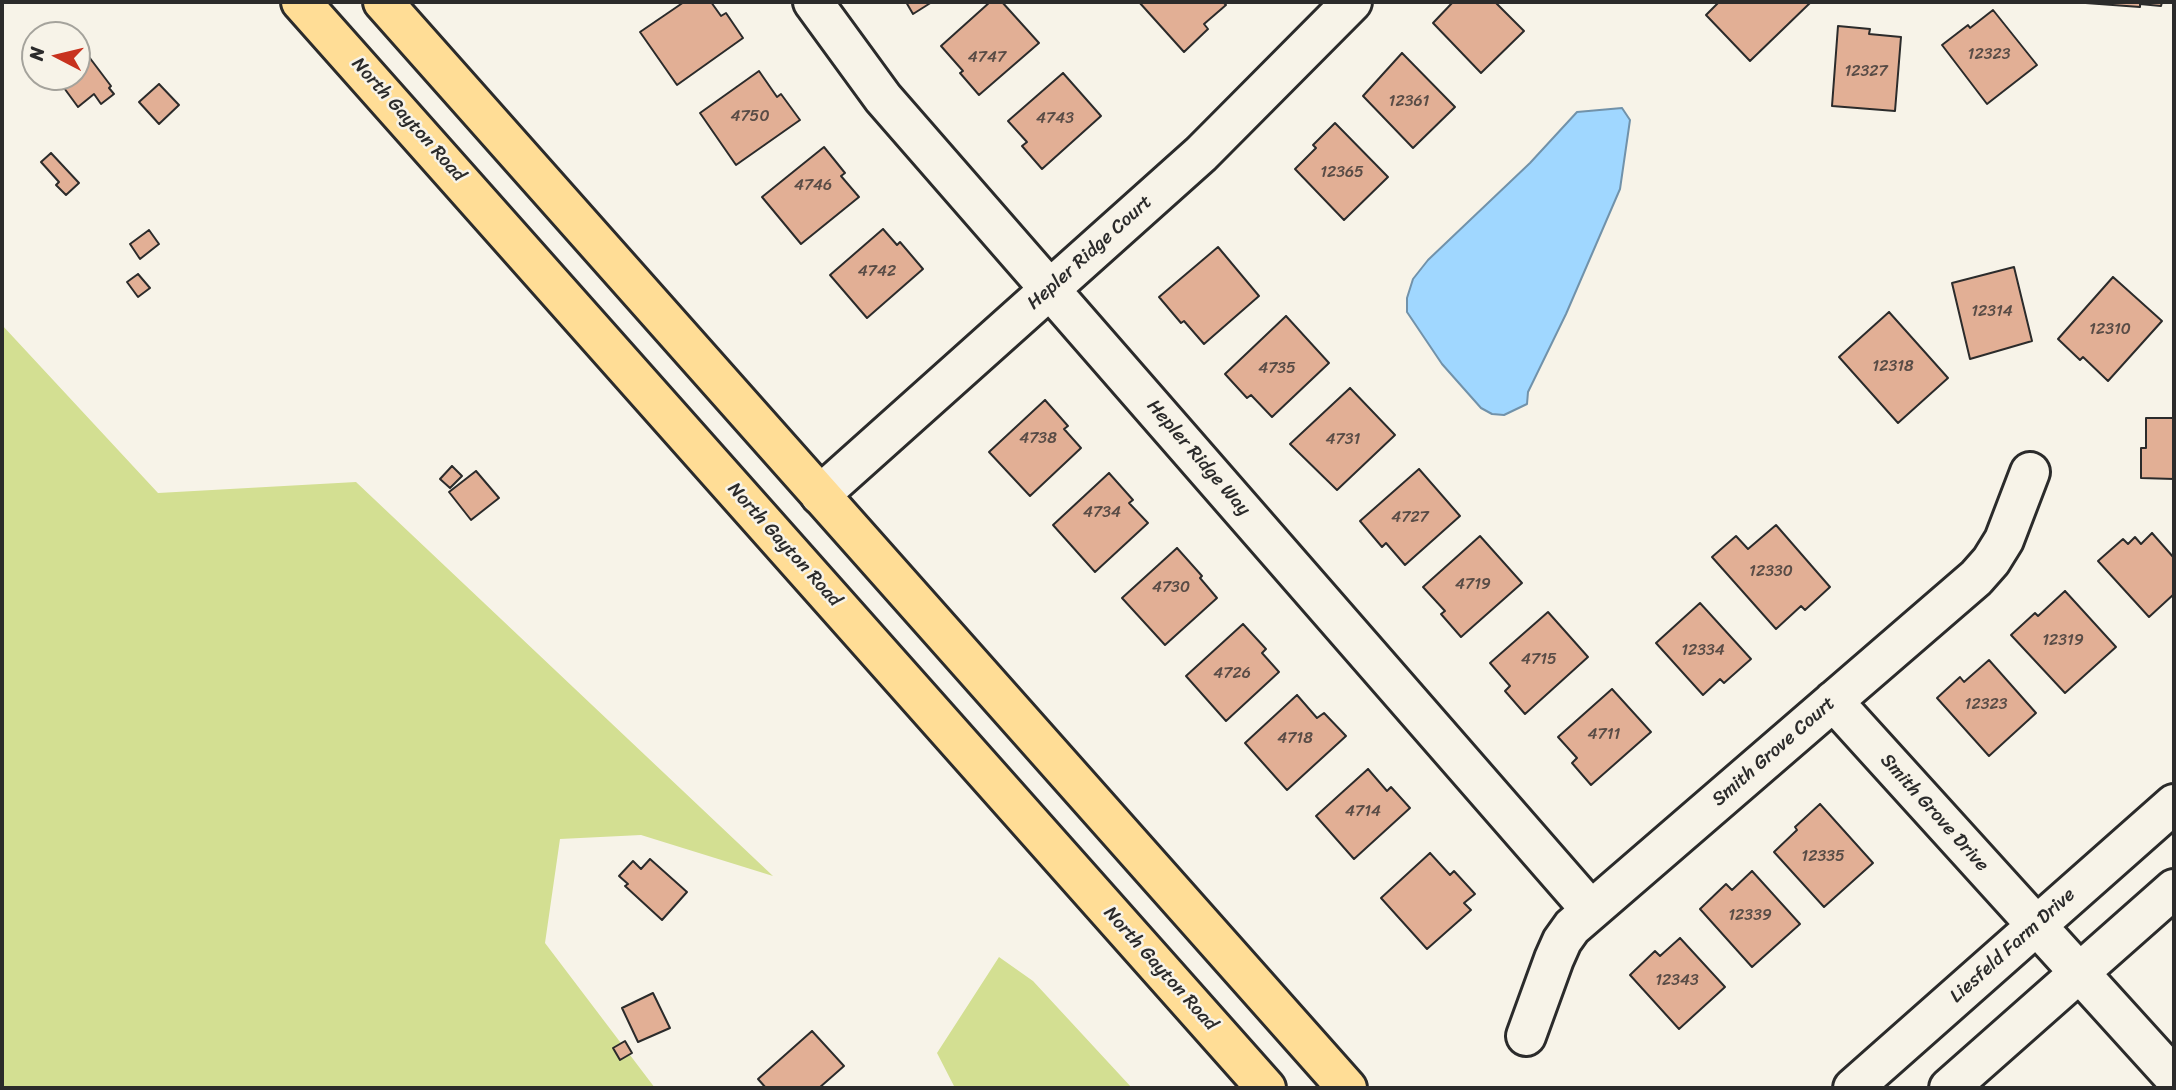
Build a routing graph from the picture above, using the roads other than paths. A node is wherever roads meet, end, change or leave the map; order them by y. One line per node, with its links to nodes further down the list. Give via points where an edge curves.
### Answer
1 (301, 2): 16 (main road, North Gayton Road)
2 (383, 2): 7 (main road)
3 (813, 2): 5 (street, Hepler Ridge Way, via 883,98)
4 (1352, 2): 5 (street, Hepler Ridge Court, via 1201,155)
5 (1050, 288): 7 (street, Hepler Ridge Court); 11 (street, Hepler Ridge Way)
6 (2030, 472): 8 (street, Smith Grove Court, via 1991,561)
7 (820, 495): 17 (main road)
8 (1833, 701): 11 (street, Smith Grove Court); 12 (street, Smith Grove Drive)
9 (2174, 804): 12 (street, Liesfeld Farm Drive)
10 (2174, 889): 13 (street)
11 (1590, 909): 14 (street, Smith Grove Court, via 1562,941)
12 (2036, 926): 13 (street, Smith Grove Drive); 18 (street, Liesfeld Farm Drive)
13 (2079, 974): 15 (street, Smith Grove Drive); 19 (street)
14 (1526, 1036)
15 (2161, 1078)
16 (1266, 1088)
17 (1347, 1088)
18 (1853, 1088)
19 (1949, 1088)

